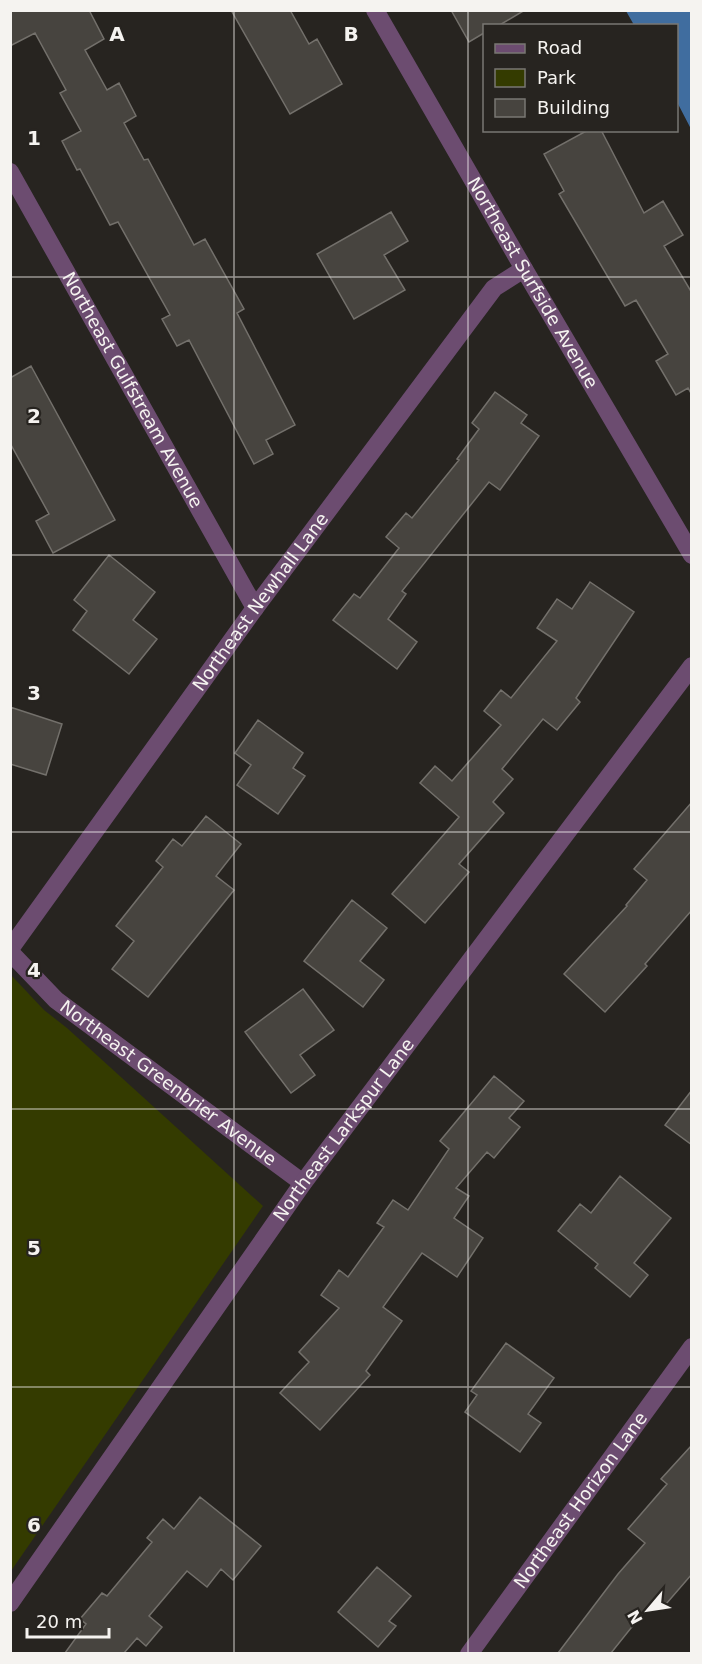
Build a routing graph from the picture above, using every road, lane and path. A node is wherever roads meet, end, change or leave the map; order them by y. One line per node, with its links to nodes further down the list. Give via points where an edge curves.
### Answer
1 (375, 10): 3 (street, Northeast Surfside Avenue)
2 (10, 172): 5 (street, Northeast Gulfstream Avenue)
3 (524, 269): 4 (street, Northeast Surfside Avenue); 5 (street, Northeast Newhall Lane, via 494,288)
4 (692, 555)
5 (255, 608): 7 (street, Northeast Newhall Lane)
6 (692, 666): 8 (street, Northeast Larkspur Lane)
7 (10, 950): 8 (street, Northeast Greenbrier Avenue, via 56,1000)
8 (303, 1183): 10 (street, Northeast Larkspur Lane)
9 (692, 1347): 11 (street, Northeast Horizon Lane)
10 (10, 1603)
11 (469, 1653)

